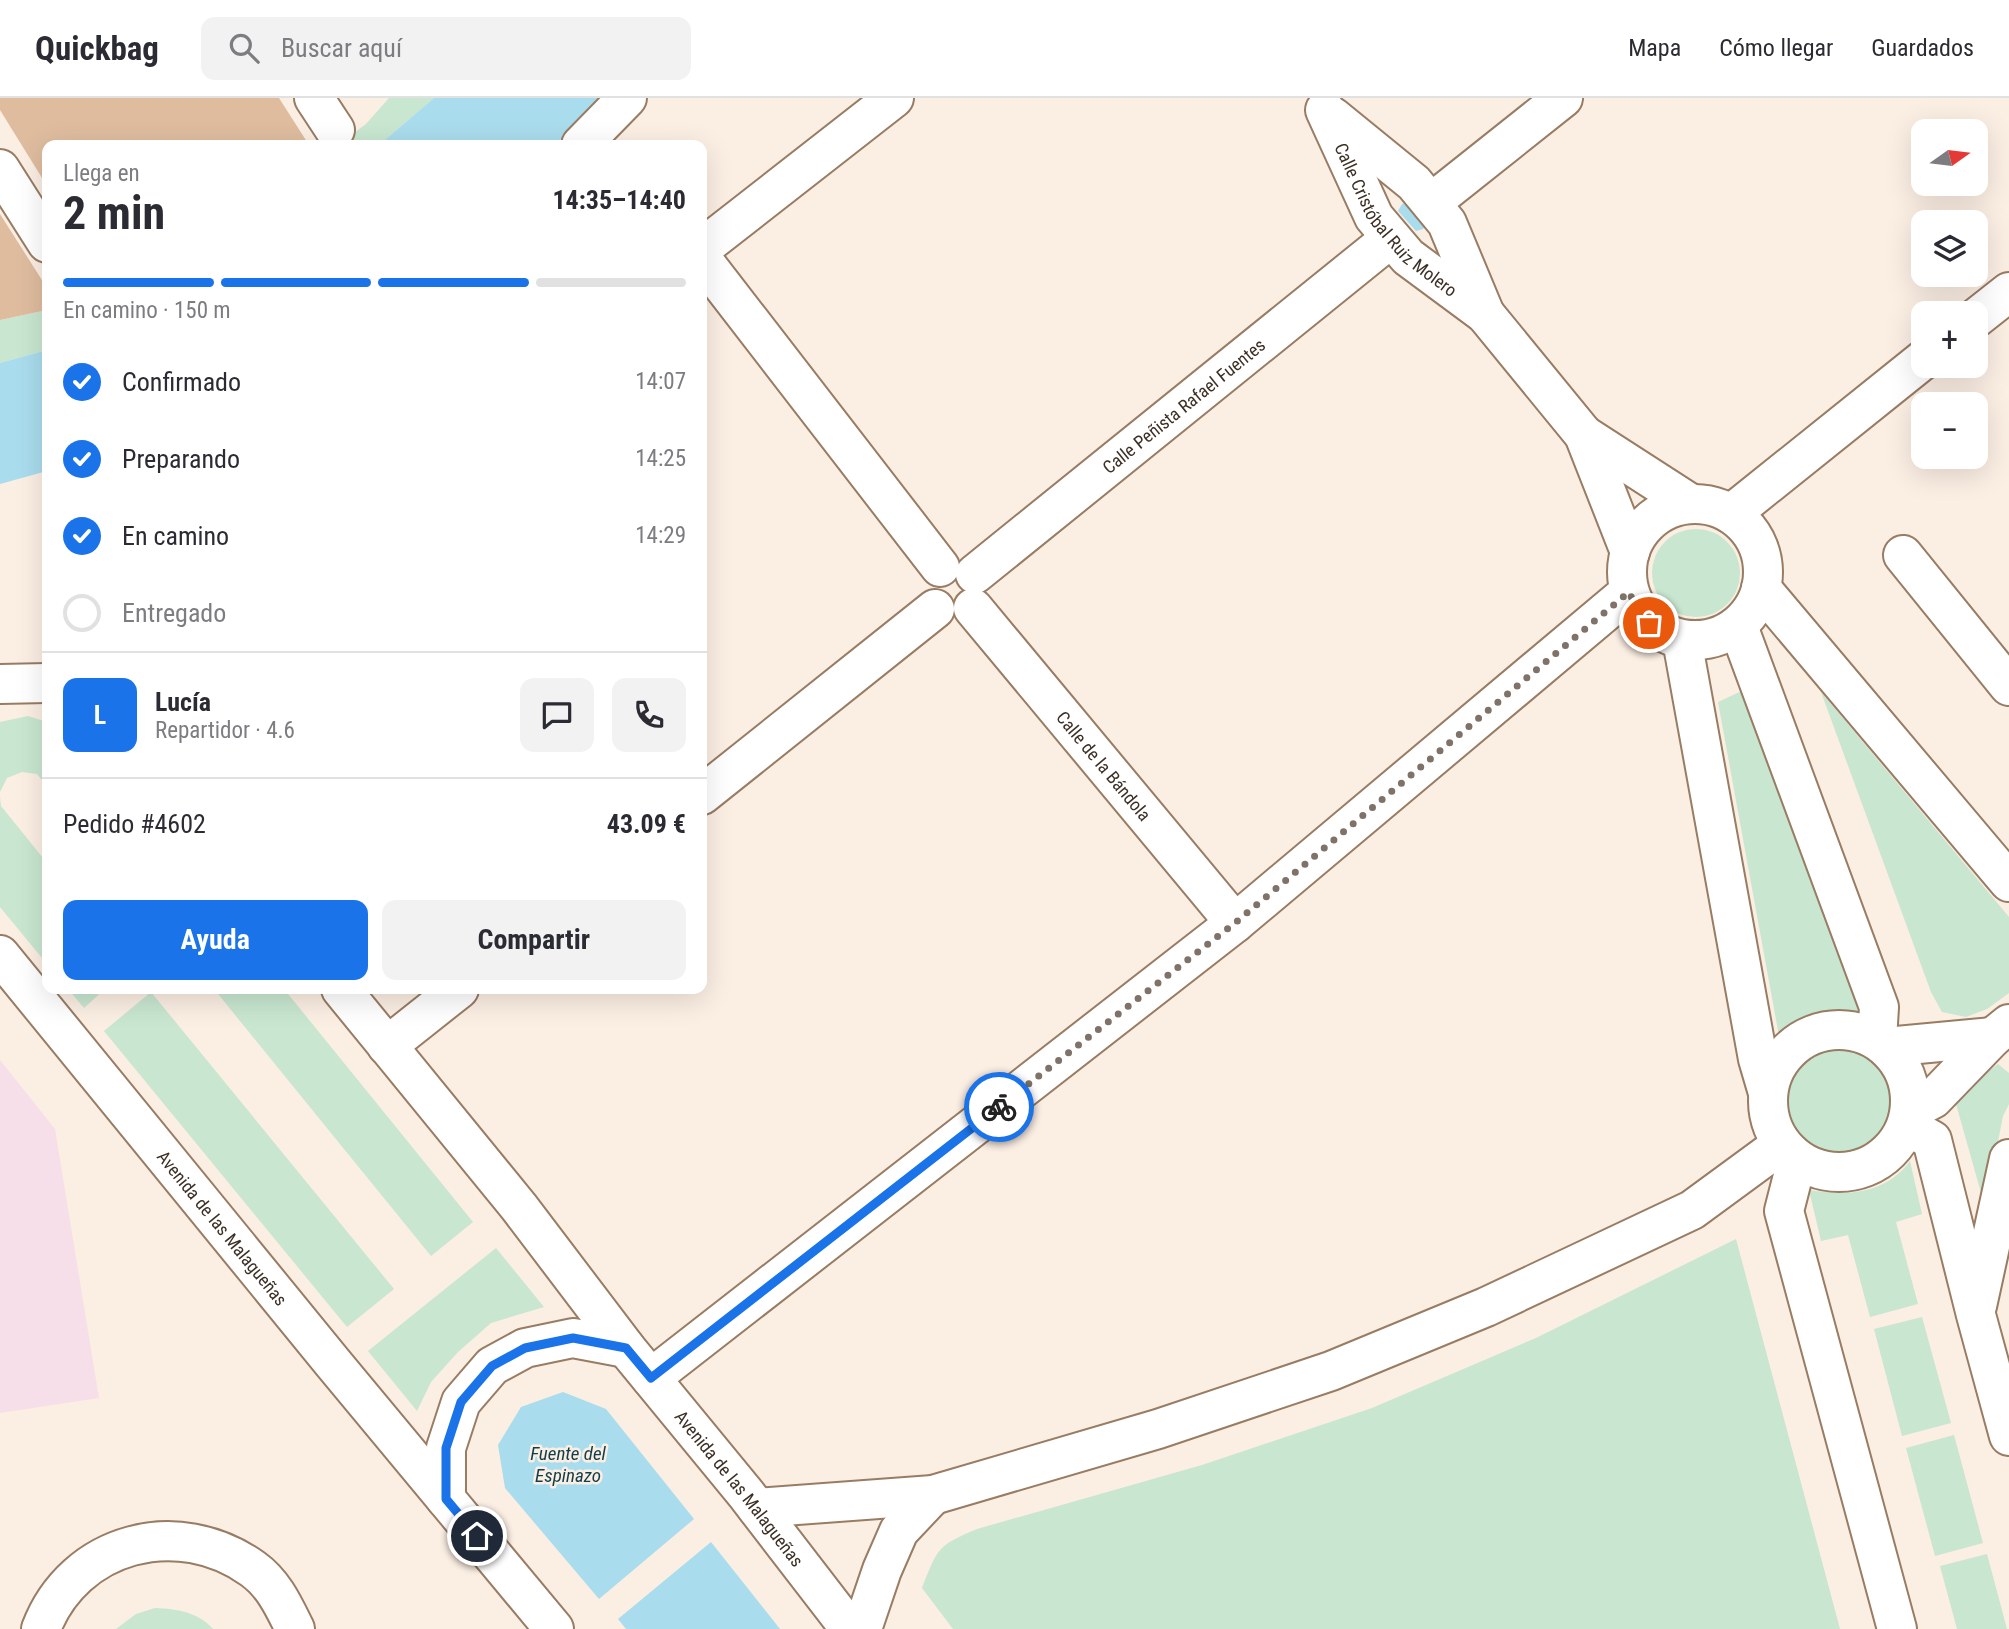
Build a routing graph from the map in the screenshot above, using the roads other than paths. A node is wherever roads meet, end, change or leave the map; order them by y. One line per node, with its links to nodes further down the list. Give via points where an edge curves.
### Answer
1 (314, 98): 6 (street)
2 (627, 98): 7 (street)
3 (894, 98): 12 (street)
4 (1563, 98): 9 (street)
5 (1320, 104): 9 (street, Calle Cristóbal Ruiz Molero, via 1414,183); 11 (street, Calle Cristóbal Ruiz Molero, via 1374,217)
6 (335, 130)
7 (586, 140)
8 (0, 169): 10 (street)
9 (1431, 203): 16 (street, Calle Cristóbal Ruiz Molero, via 1447,223)
10 (42, 235)
11 (1391, 238): 16 (street, Calle Cristóbal Ruiz Molero, via 1408,257); 23 (street, Calle Peñista Rafael Fuentes)
12 (707, 244)
13 (707, 265): 23 (street, Calle de la Bándola)
14 (2009, 292): 15 (street)
15 (1988, 309)
16 (1485, 314): 18 (street, Calle Cristóbal Ruiz Molero)
17 (1911, 370): 20 (street)
18 (1584, 435): 19 (street, Calle Cristóbal Ruiz Molero); 21 (street, Calle Cristóbal Ruiz Molero)
19 (1691, 504): 20 (street); 21 (street, via 1652,518)
20 (1731, 514): 24 (street, via 1758,546)
21 (1630, 551): 25 (street)
22 (1903, 555): 30 (street)
23 (962, 583): 31 (street, via 964,614 954,617 935,609); 33 (street, Calle de la Bándola)
24 (1761, 588): 26 (street, via 1753,609); 32 (street)
25 (1629, 592): 27 (street, via 1649,623); 33 (street)
26 (1738, 626): 27 (street, via 1721,636); 38 (street, via 1879,1007)
27 (1682, 639): 40 (street)
28 (42, 683): 29 (street)
29 (0, 684)
30 (2009, 686)
31 (707, 791)
32 (2009, 882)
33 (1235, 923): 46 (street)
34 (0, 955): 49 (street, Avenida de las Malagueñas)
35 (345, 994): 39 (street, Avenida de las Malagueñas)
36 (453, 994): 39 (street)
37 (2001, 1031): 38 (street); 41 (street)
38 (1882, 1043): 40 (street, via 1854,1031 1808,1036 1788,1050); 41 (street, via 1902,1065 1910,1088)
39 (387, 1046): 45 (street, Avenida de las Malagueñas, via 519,1207)
40 (1768, 1093): 42 (street, via 1773,1129)
41 (1909, 1119): 42 (street, via 1897,1145 1860,1170 1839,1174 1817,1170); 44 (street, via 1932,1140)
42 (1790, 1152): 48 (street, via 1692,1210 1474,1312 1331,1371 1185,1420); 56 (street, via 1784,1211)
43 (2009, 1159): 44 (street)
44 (1976, 1315): 47 (street)
45 (626, 1348): 46 (street, Avenida de las Malagueñas); 49 (street, via 573,1338 525,1348 492,1366 461,1402 446,1448)
46 (651, 1378): 50 (street, Avenida de las Malagueñas)
47 (2009, 1436)
48 (933, 1494): 50 (street); 55 (street, via 900,1531)
49 (446, 1499): 53 (street, Avenida de las Malagueñas)
50 (757, 1508): 54 (street, Avenida de las Malagueñas)
51 (41, 1629): 52 (street, via 48,1610 78,1573 119,1548 165,1539 212,1547 254,1569 279,1595)
52 (295, 1629)
53 (554, 1629)
54 (850, 1629)
55 (862, 1629)
56 (1897, 1629)

